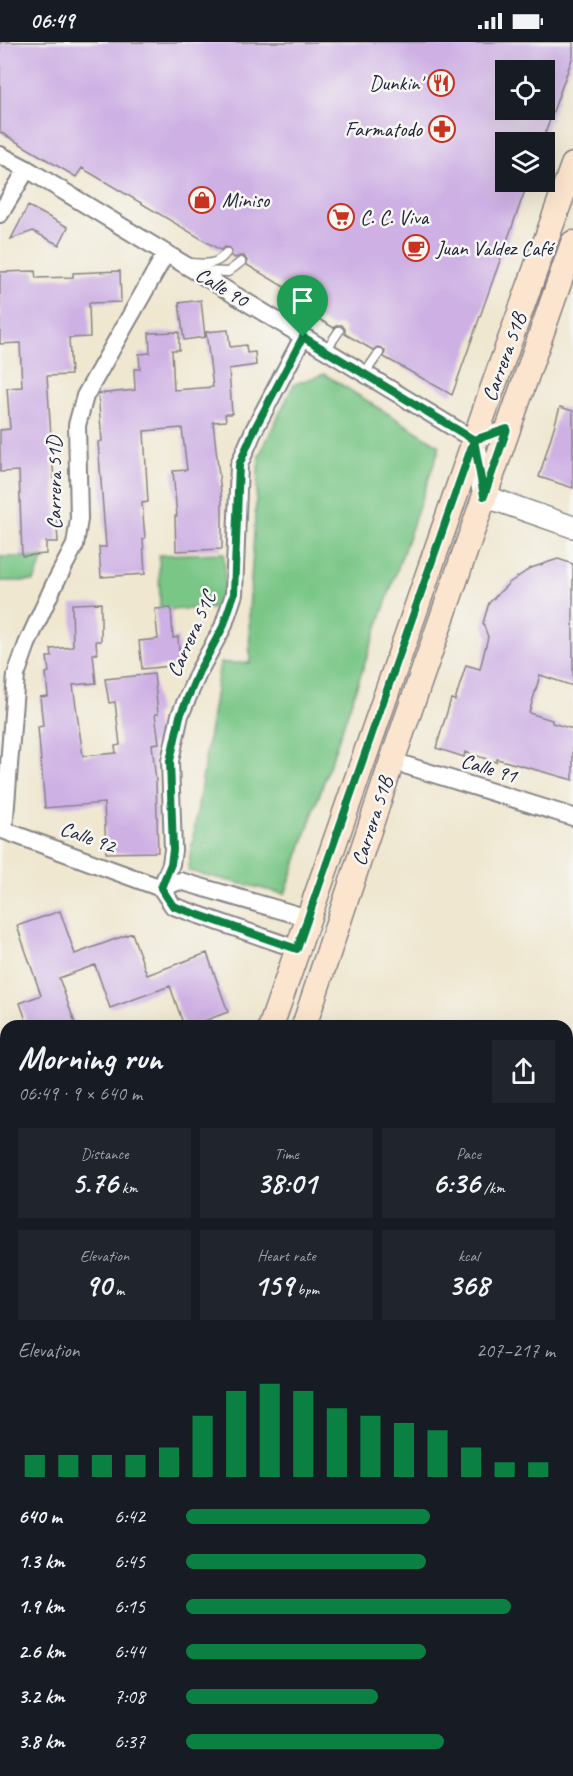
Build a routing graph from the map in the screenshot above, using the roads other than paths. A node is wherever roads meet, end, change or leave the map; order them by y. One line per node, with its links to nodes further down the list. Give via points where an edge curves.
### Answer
1 (0, 155): 3 (street, Calle 90)
2 (573, 165): 16 (main road, Carrera 51B)
3 (27, 169): 4 (street); 6 (street, Calle 90)
4 (0, 214)
5 (573, 243): 15 (main road, Carrera 51B)
6 (166, 253): 9 (street, Calle 90); 21 (street, Carrera 51D, via 85,396 77,425 80,519 75,545 16,675)
7 (226, 253): 9 (lane, via 213,264)
8 (241, 262): 9 (lane, via 228,272)
9 (188, 266): 11 (street, Calle 90)
10 (339, 331): 12 (lane)
11 (303, 337): 12 (street, Calle 90); 22 (street, Carrera 51C, via 239,465 234,594 223,627 180,716 170,761 172,857)
12 (326, 350): 14 (street, Calle 90)
13 (379, 353): 14 (lane)
14 (365, 373): 16 (street, Calle 90)
15 (507, 429): 16 (street); 17 (main road, Carrera 51B)
16 (474, 440): 17 (street); 23 (main road, Carrera 51B)
17 (484, 496): 18 (street); 19 (main road, Carrera 51B)
18 (573, 527)
19 (392, 761): 20 (street, Calle 91); 26 (main road, Carrera 51B)
20 (573, 817)
21 (2, 830): 22 (street, Calle 92)
22 (161, 888): 23 (street, via 180,880); 24 (street, Calle 92, via 173,906)
23 (308, 918): 24 (main road, Carrera 51B)
24 (297, 949): 25 (main road, Carrera 51B)
25 (273, 1020)
26 (306, 1020)

